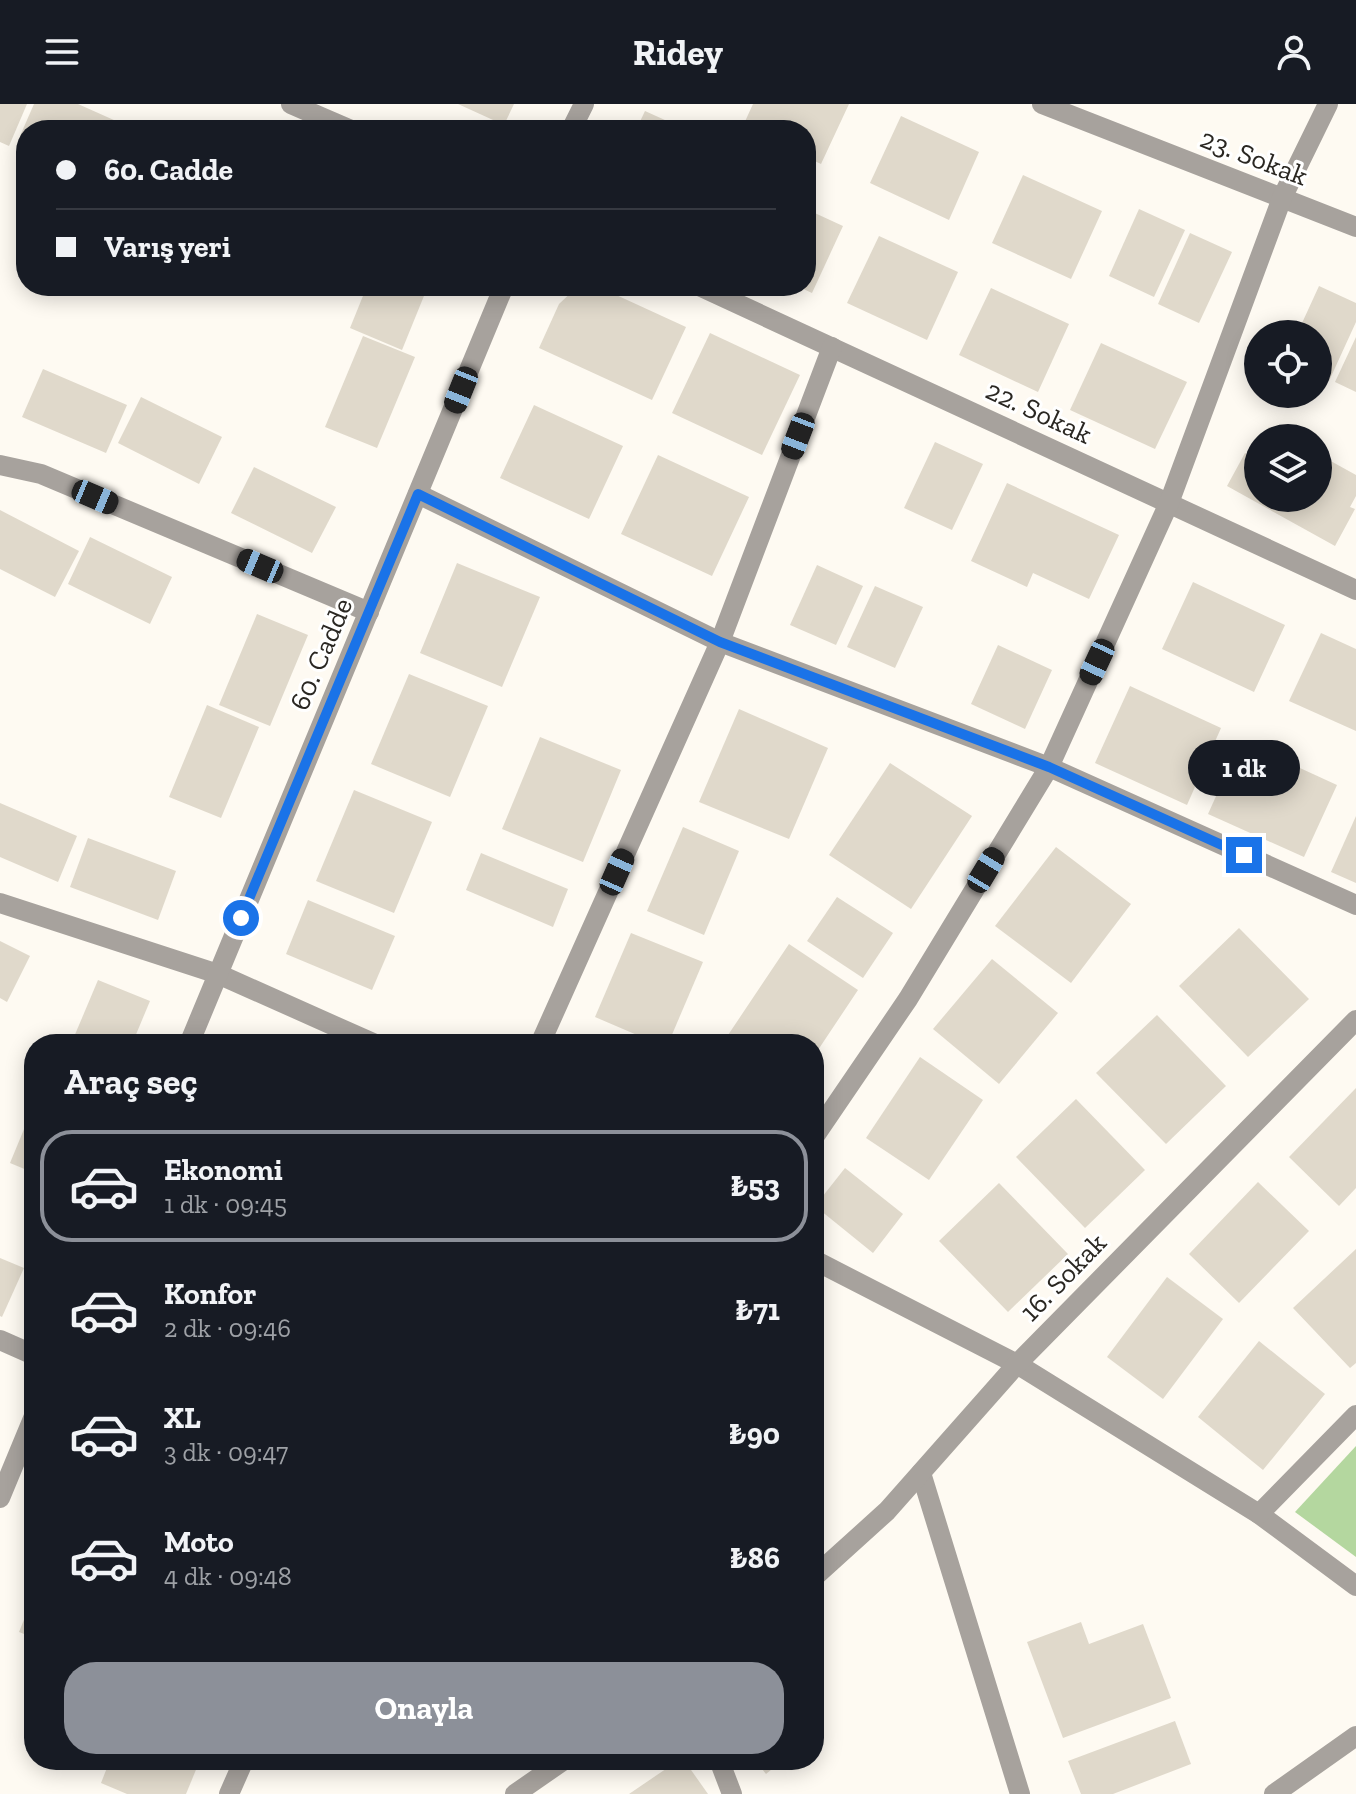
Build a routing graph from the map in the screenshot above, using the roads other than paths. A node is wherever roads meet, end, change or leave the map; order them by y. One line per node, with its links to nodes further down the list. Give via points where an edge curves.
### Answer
1 (291, 104): 4 (street)
2 (1042, 104): 5 (street, 23. Sokak)
3 (1328, 104): 5 (street)
4 (328, 120)
5 (1282, 198): 6 (street, 23. Sokak); 12 (street)
6 (1356, 227)
7 (500, 296): 11 (street, 60. Cadde)
8 (721, 296): 9 (street, 22. Sokak)
9 (832, 347): 12 (street, 22. Sokak); 15 (street)
10 (0, 465): 14 (street, via 41,474)
11 (418, 494): 14 (street, 60. Cadde); 15 (street)
12 (1169, 503): 13 (street, 22. Sokak); 16 (street)
13 (1356, 590)
14 (369, 612): 19 (street, 60. Cadde)
15 (720, 642): 16 (street); 23 (street)
16 (1049, 767): 18 (street); 24 (street, via 908,999)
17 (0, 903): 19 (street)
18 (1356, 905)
19 (218, 974): 21 (street, 60. Cadde); 22 (street)
20 (1355, 1022): 28 (street, 16. Sokak)
21 (193, 1034)
22 (353, 1034)
23 (544, 1034)
24 (824, 1122)
25 (824, 1265): 28 (street)
26 (0, 1340): 27 (street)
27 (24, 1351)
28 (1017, 1364): 31 (street, 16. Sokak); 33 (street)
29 (1356, 1415): 33 (street)
30 (24, 1440): 32 (street)
31 (921, 1473): 34 (street, 16. Sokak); 43 (street)
32 (0, 1498)
33 (1259, 1514): 35 (street)
34 (824, 1568)
35 (1356, 1586)
36 (1356, 1736): 44 (street)
37 (240, 1770): 40 (street)
38 (550, 1770): 41 (street)
39 (723, 1770): 42 (street)
40 (229, 1794)
41 (515, 1794)
42 (732, 1794)
43 (1020, 1794)
44 (1274, 1794)

